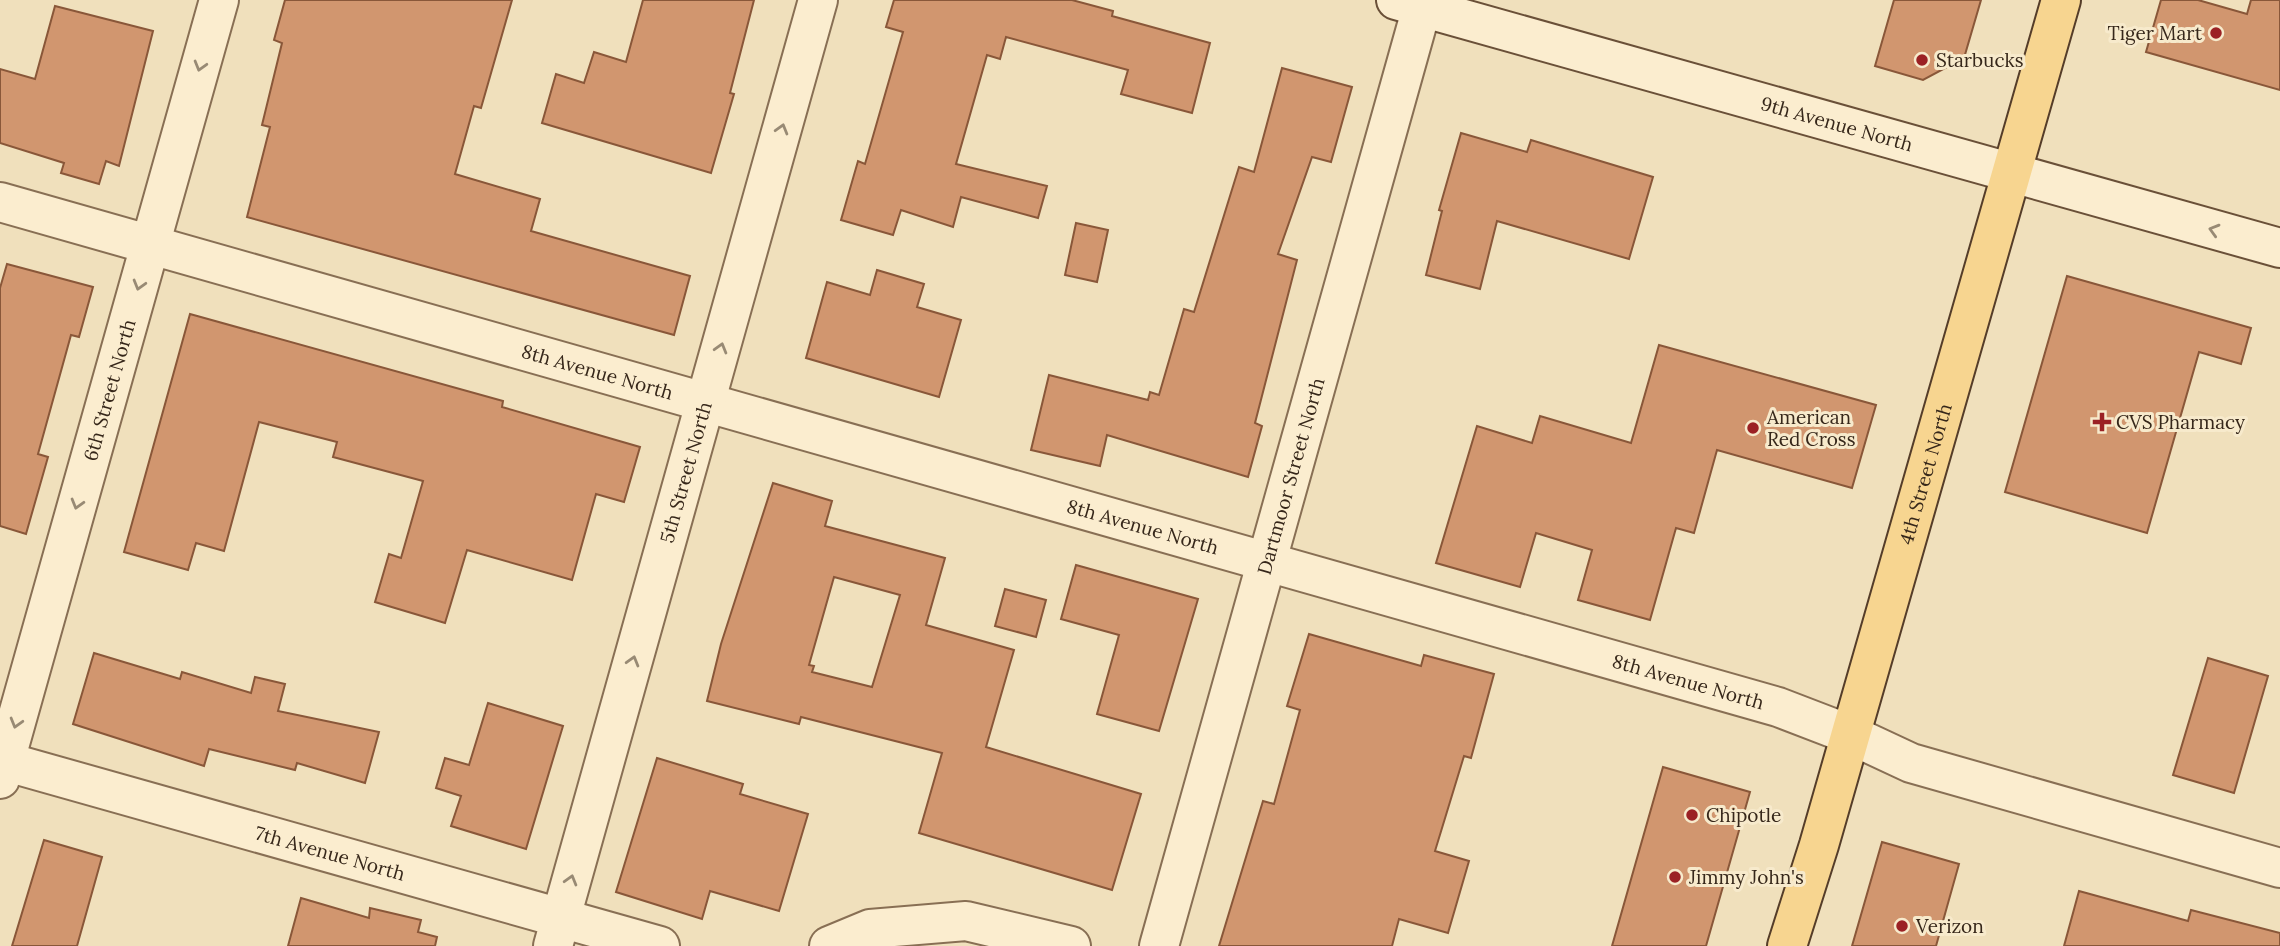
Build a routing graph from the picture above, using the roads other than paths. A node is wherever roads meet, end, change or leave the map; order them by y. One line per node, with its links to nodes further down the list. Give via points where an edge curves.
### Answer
1 (219, 0): 7 (street, 6th Street North, one-way to 7)
2 (818, 0): 9 (street, 5th Street North, one-way to 2)
3 (2061, 0): 5 (main road, 4th Street North)
4 (1409, 4): 5 (street, 9th Avenue North); 10 (street, Dartmoor Street North)
5 (2011, 173): 8 (street, 9th Avenue North, one-way to 5); 11 (main road, 4th Street North)
6 (0, 202): 7 (street, 8th Avenue North)
7 (150, 246): 9 (street, 8th Avenue North); 12 (street, 6th Street North, one-way to 12)
8 (2280, 248)
9 (705, 402): 10 (street, 8th Avenue North); 14 (street, 5th Street North, one-way to 9)
10 (1267, 562): 11 (street, 8th Avenue North, via 1778,708); 18 (street, Dartmoor Street North)
11 (1851, 735): 13 (street, 8th Avenue North, via 1912,763); 19 (main road, 4th Street North)
12 (2, 767): 14 (street, 7th Avenue North)
13 (2280, 868)
14 (556, 932): 15 (street, 7th Avenue North)
15 (660, 946)
16 (829, 946): 17 (street, via 870,929 966,921)
17 (1071, 946)
18 (1159, 946)
19 (1787, 946)

